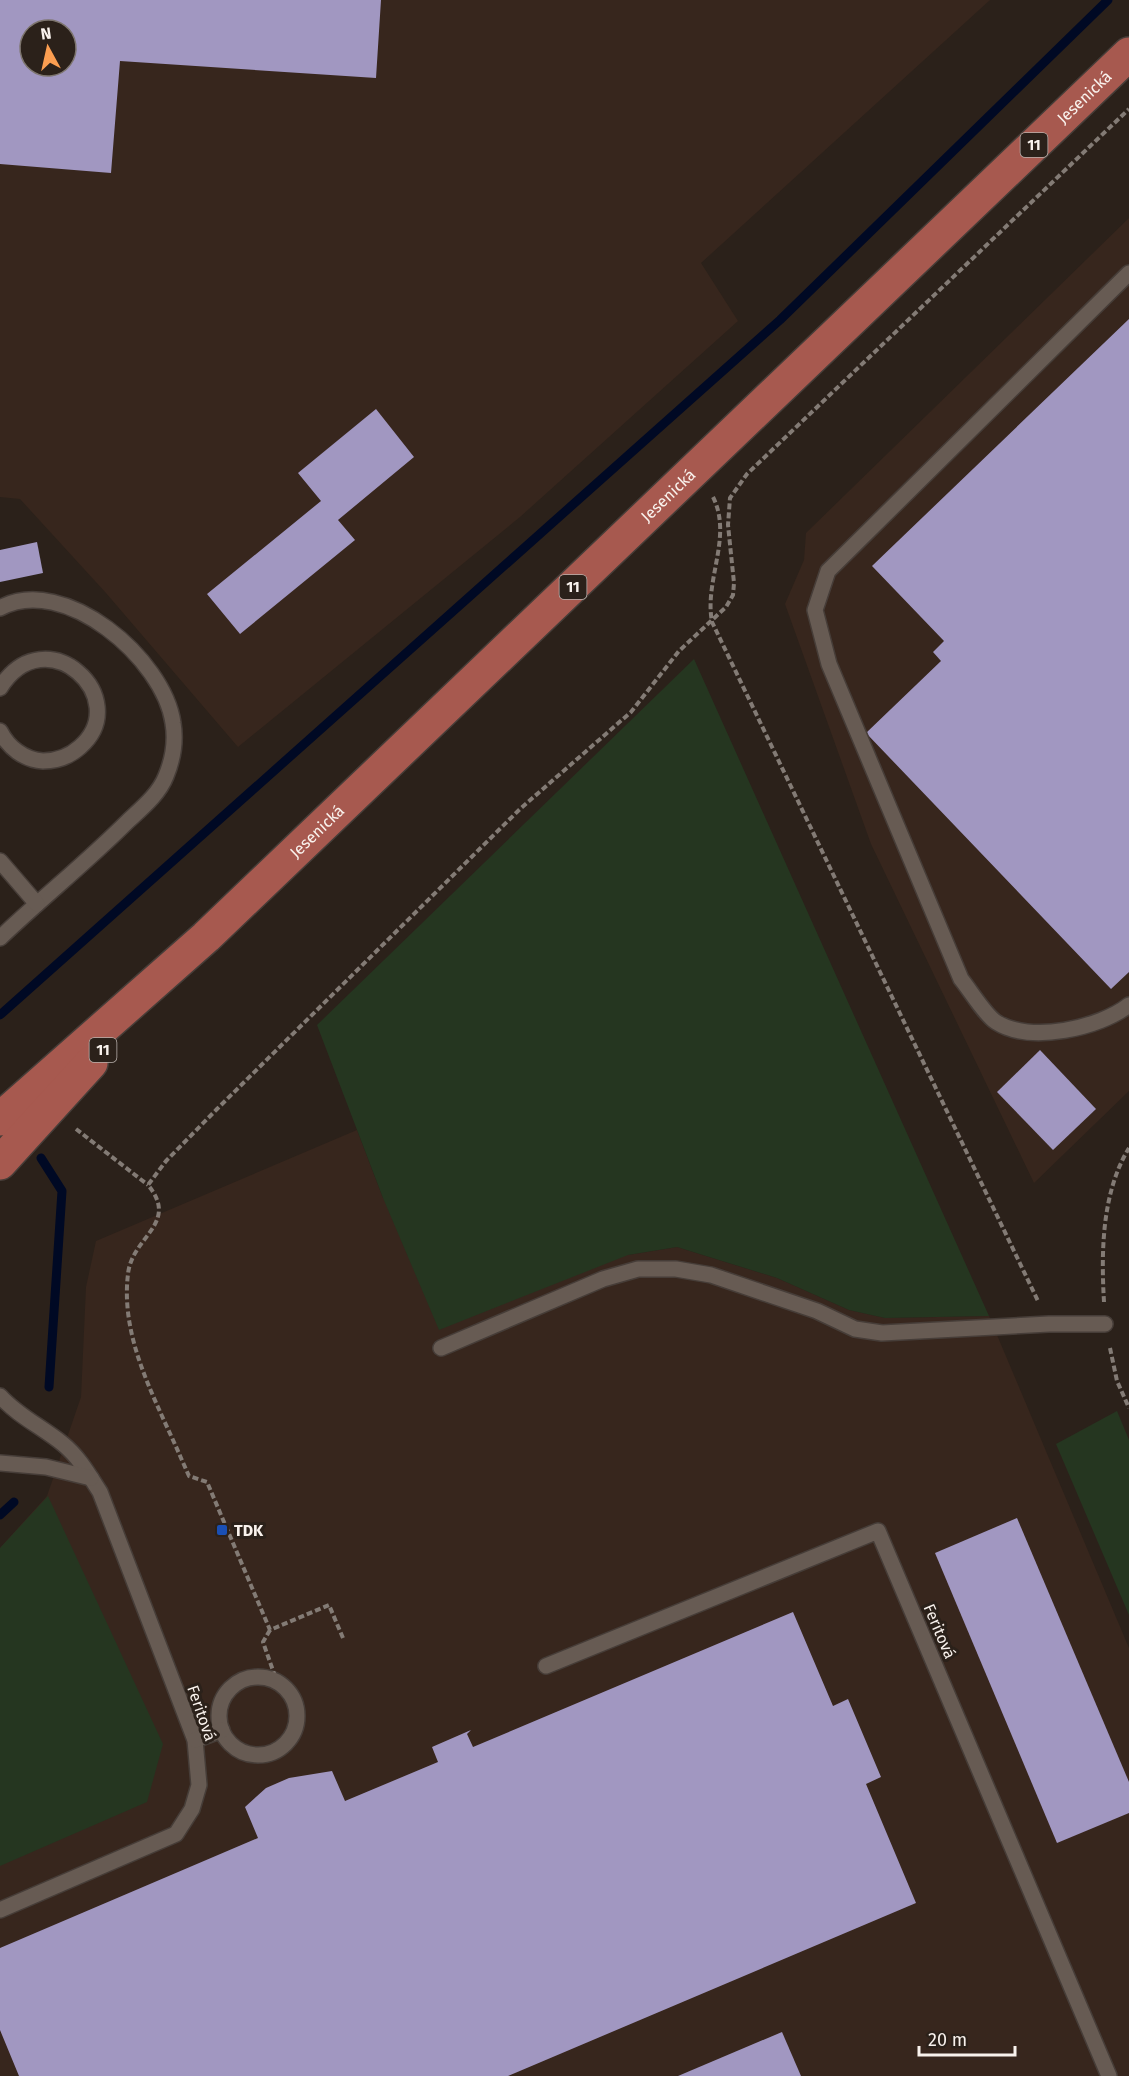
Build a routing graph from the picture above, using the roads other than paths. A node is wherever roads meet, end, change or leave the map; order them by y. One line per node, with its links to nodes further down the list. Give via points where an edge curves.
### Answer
1 (1129, 54): 8 (main road, Jesenická / 11)
2 (1129, 273): 10 (lane, via 828,571 815,610 829,664 961,979 996,1022 1028,1032 1059,1032 1088,1025)
3 (0, 608): 7 (lane, via 12,602 39,599 69,607 103,625 136,653 162,691 173,721 174,756 152,798)
4 (0, 688): 5 (lane, via 20,666 35,660 67,663 91,686 97,716 92,731 72,754 42,761 27,758)
5 (1, 737)
6 (0, 861): 7 (lane)
7 (37, 904): 9 (lane)
8 (206, 937): 11 (main road, Jesenická / 11); 12 (main road, Jesenická / 11)
9 (0, 938)
10 (1129, 1005)
11 (0, 1119)
12 (0, 1163)
13 (1105, 1324): 14 (lane, via 882,1333 855,1329 817,1311 711,1275 676,1269 638,1269 603,1279)
14 (441, 1348)
15 (0, 1396): 17 (lane, Feritová, via 63,1444)
16 (0, 1463): 17 (lane, via 46,1467)
17 (91, 1478): 20 (lane, Feritová, via 100,1492)
18 (546, 1666): 22 (lane, Feritová, via 878,1531)
19 (222, 1730): 19 (lane, via 232,1746 244,1753 270,1753 291,1738 297,1712 287,1689 277,1682 253,1677 240,1681 223,1698 219,1710); 20 (lane)
20 (195, 1740): 21 (lane, Feritová, via 199,1785 192,1809 176,1834)
21 (0, 1910)
22 (1109, 2076)

